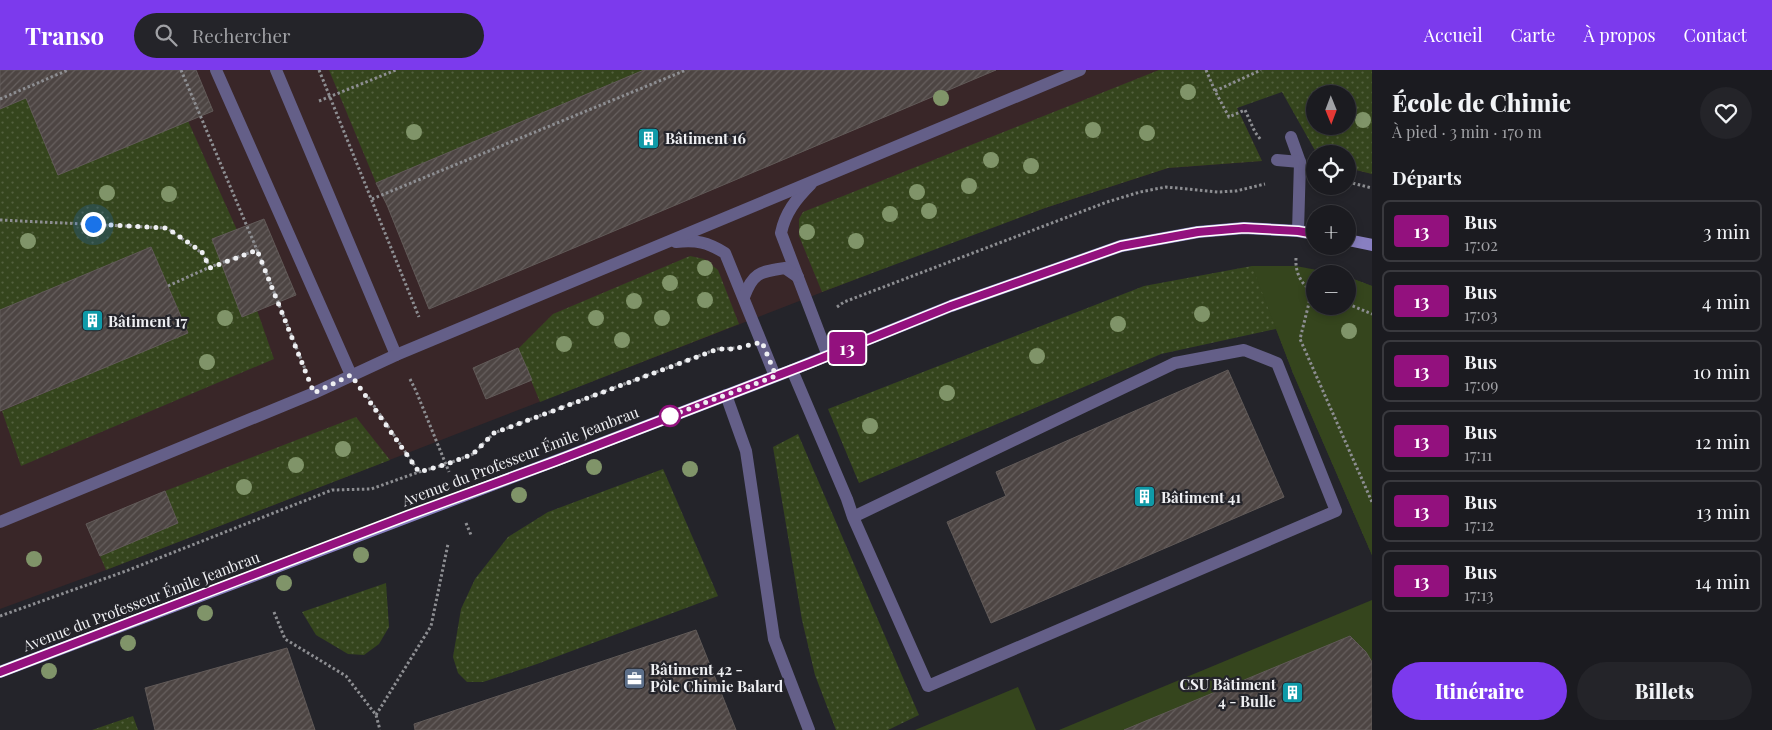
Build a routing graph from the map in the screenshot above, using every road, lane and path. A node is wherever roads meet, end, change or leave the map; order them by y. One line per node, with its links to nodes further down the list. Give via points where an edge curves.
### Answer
1 (68, 70): 11 (path)
2 (181, 70): 27 (path)
3 (216, 70): 42 (lane)
4 (276, 70): 39 (lane)
5 (319, 70): 20 (path)
6 (686, 70): 20 (path)
7 (1080, 70): 17 (lane)
8 (1206, 70): 10 (path)
9 (1261, 70): 10 (path)
10 (1215, 91): 12 (path, via 1229,117 1245,110)
11 (0, 99)
12 (1255, 132)
13 (1290, 137): 15 (lane)
14 (1277, 160): 15 (lane)
15 (1300, 162): 16 (lane)
16 (1301, 176): 22 (lane); 36 (path, via 1236,191 1166,187 1140,192 844,302)
17 (814, 181): 25 (lane); 29 (lane, via 795,200 781,233)
18 (1356, 184): 19 (path)
19 (1372, 188)
20 (372, 198): 37 (path)
21 (0, 220): 28 (path, via 167,228 202,252)
22 (1298, 231): 23 (street, Avenue du Professeur Émile Jeanbrau); 30 (path, via 1296,266 1298,277); 40 (street, Avenue du Professeur Émile Jeanbrau, via 1244,228 1198,232 1121,246 951,306)
23 (1306, 232)
24 (1356, 241): 26 (street)
25 (666, 242): 32 (lane, via 710,244 725,253); 37 (lane)
26 (1372, 244)
27 (257, 250): 28 (path); 44 (path)
28 (210, 268): 31 (path)
29 (798, 278): 32 (lane, via 784,268 757,275); 36 (lane)
30 (1306, 284)
31 (168, 286)
32 (744, 297): 38 (lane)
33 (1356, 307): 34 (path)
34 (1372, 314)
35 (1306, 315): 48 (path, via 1300,339)
36 (815, 322): 40 (lane)
37 (428, 341): 39 (lane)
38 (762, 342): 43 (lane); 46 (path, via 718,349 494,433 473,454)
39 (396, 355): 42 (lane); 46 (path, via 416,391)
40 (828, 356): 41 (street, Avenue du Professeur Émile Jeanbrau)
41 (792, 370): 43 (street, Avenue du Professeur Émile Jeanbrau); 49 (lane)
42 (351, 375): 44 (lane); 47 (path)
43 (776, 376): 45 (street, Avenue du Professeur Émile Jeanbrau)
44 (314, 393): 50 (lane)
45 (726, 395): 54 (street, Avenue du Professeur Émile Jeanbrau); 57 (lane, via 746,451 774,639)
46 (447, 464): 47 (path)
47 (419, 472): 53 (path, via 371,488 332,490 126,571)
48 (1372, 502)
49 (853, 517): 49 (lane, via 1175,363 1244,350 1277,363 1336,511 928,686)
50 (0, 522)
51 (448, 544): 55 (path, via 431,626)
52 (274, 612): 55 (path, via 285,639 346,676)
53 (0, 616)
54 (0, 672)
55 (376, 715): 56 (path)
56 (380, 730)
57 (809, 730)

